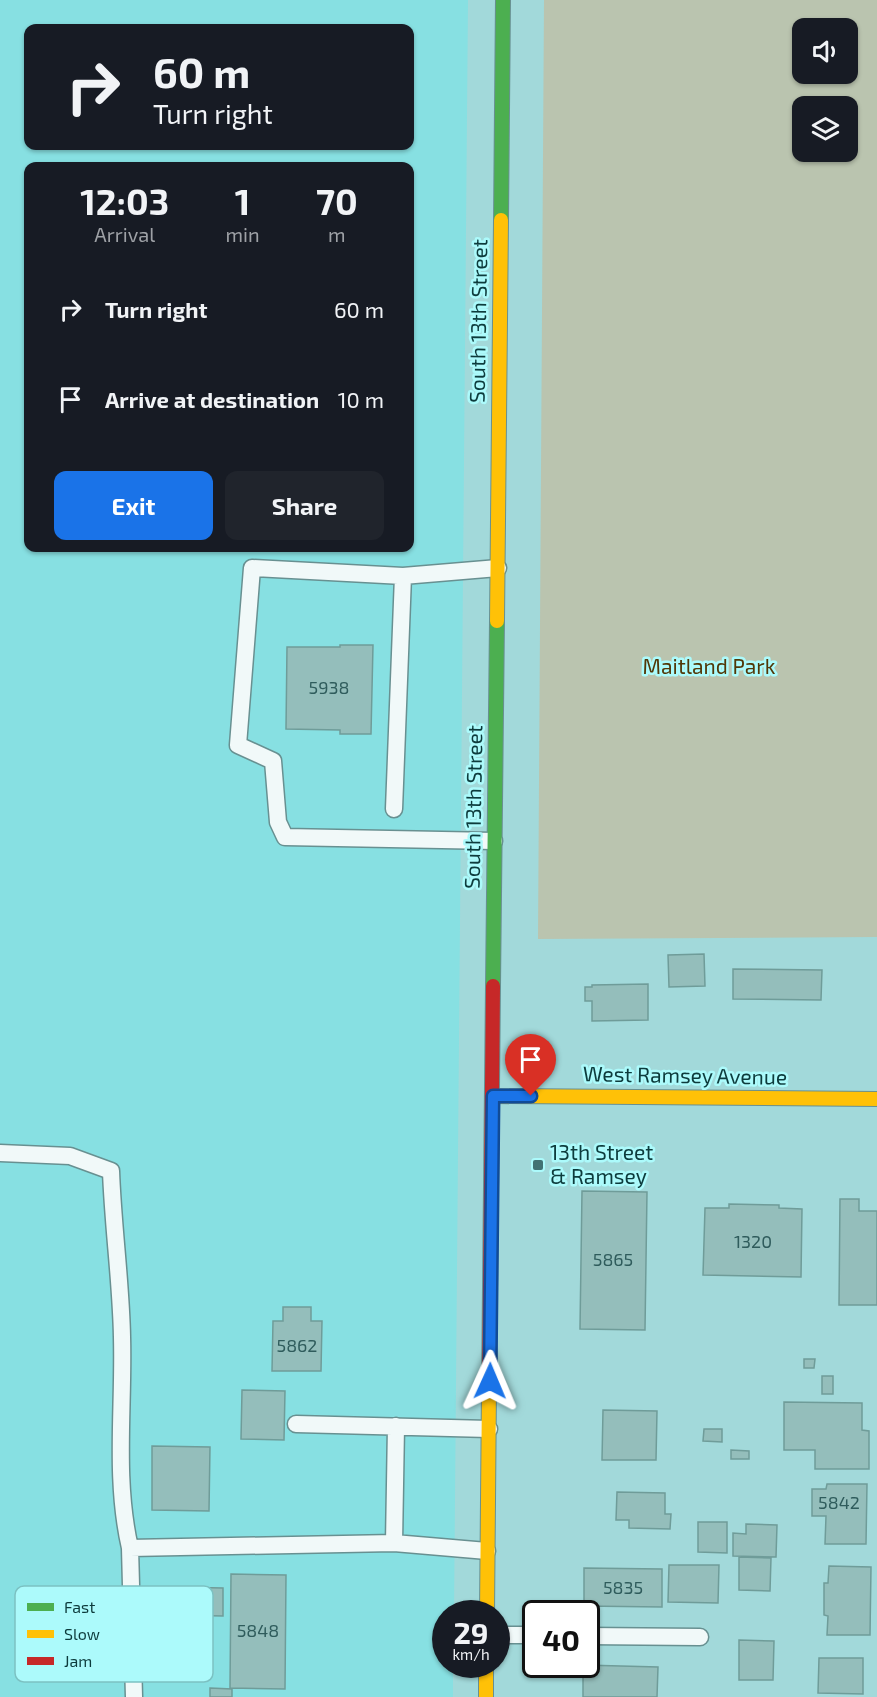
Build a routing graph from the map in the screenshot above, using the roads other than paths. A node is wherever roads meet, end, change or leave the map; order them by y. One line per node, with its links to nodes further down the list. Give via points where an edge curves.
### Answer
1 (503, 0): 2 (street, South 13th Street)
2 (498, 568): 3 (lane); 5 (street, South 13th Street)
3 (403, 576): 4 (lane); 5 (lane, via 252,568 238,745 273,761 278,822 285,837)
4 (394, 809)
5 (494, 841): 6 (street, South 13th Street)
6 (493, 1096): 7 (street, West Ramsey Avenue); 11 (street, South 13th Street)
7 (877, 1099)
8 (0, 1153): 13 (lane, via 70,1156 111,1171 122,1336 119,1458)
9 (296, 1424): 10 (lane)
10 (396, 1426): 11 (lane); 12 (lane)
11 (489, 1429): 14 (street, South 13th Street)
12 (394, 1542): 13 (lane); 14 (lane)
13 (130, 1548): 15 (lane)
14 (487, 1551): 16 (street, South 13th Street)
15 (131, 1586)
16 (487, 1600)
17 (600, 1636): 18 (lane)
18 (700, 1637)
19 (486, 1678): 22 (street)
20 (134, 1682): 21 (lane)
21 (134, 1697)
22 (486, 1697)

